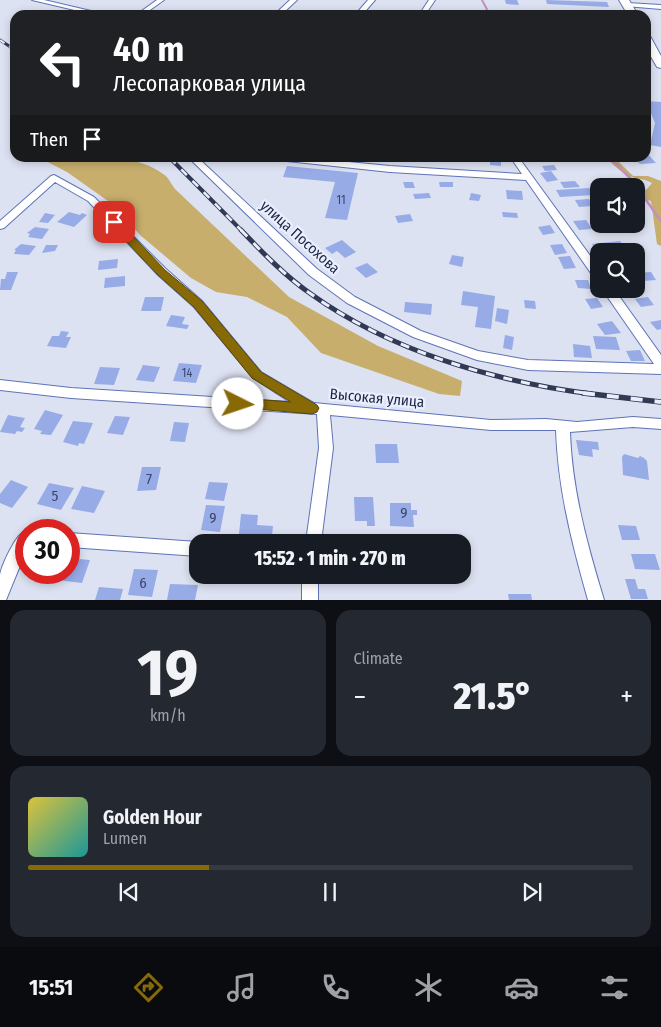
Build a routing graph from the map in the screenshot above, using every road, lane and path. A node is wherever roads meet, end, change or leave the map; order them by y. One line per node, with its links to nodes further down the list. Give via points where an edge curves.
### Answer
1 (37, 0): 8 (street)
2 (161, 0): 9 (street)
3 (282, 0): 5 (street)
4 (372, 0): 11 (street)
5 (293, 1): 10 (street)
6 (625, 2): 7 (street)
7 (661, 6)
8 (82, 10)
9 (146, 10)
10 (283, 10)
11 (363, 10)
12 (651, 47): 13 (main road)
13 (661, 65)
14 (197, 162): 22 (street, улица Посохова, via 313,272 351,300 417,334 477,355 528,366)
15 (324, 162): 17 (street)
16 (517, 162): 17 (street)
17 (528, 177): 19 (street)
18 (0, 226): 24 (street, via 54,178 91,199 198,304 257,375)
19 (590, 263)
20 (614, 298): 21 (street)
21 (661, 364)
22 (661, 369)
23 (0, 385): 24 (street, Высокая улица, via 72,393)
24 (318, 409): 26 (street, Высокая улица, via 491,425 546,424); 27 (street, via 326,448)
25 (661, 424): 26 (street, Высокая улица, via 633,422)
26 (563, 427): 34 (street, via 563,457 570,500)
27 (314, 534)
28 (80, 541): 29 (street)
29 (189, 548)
30 (15, 558): 32 (street)
31 (310, 584): 33 (street)
32 (0, 594)
33 (310, 600)
34 (596, 600)

